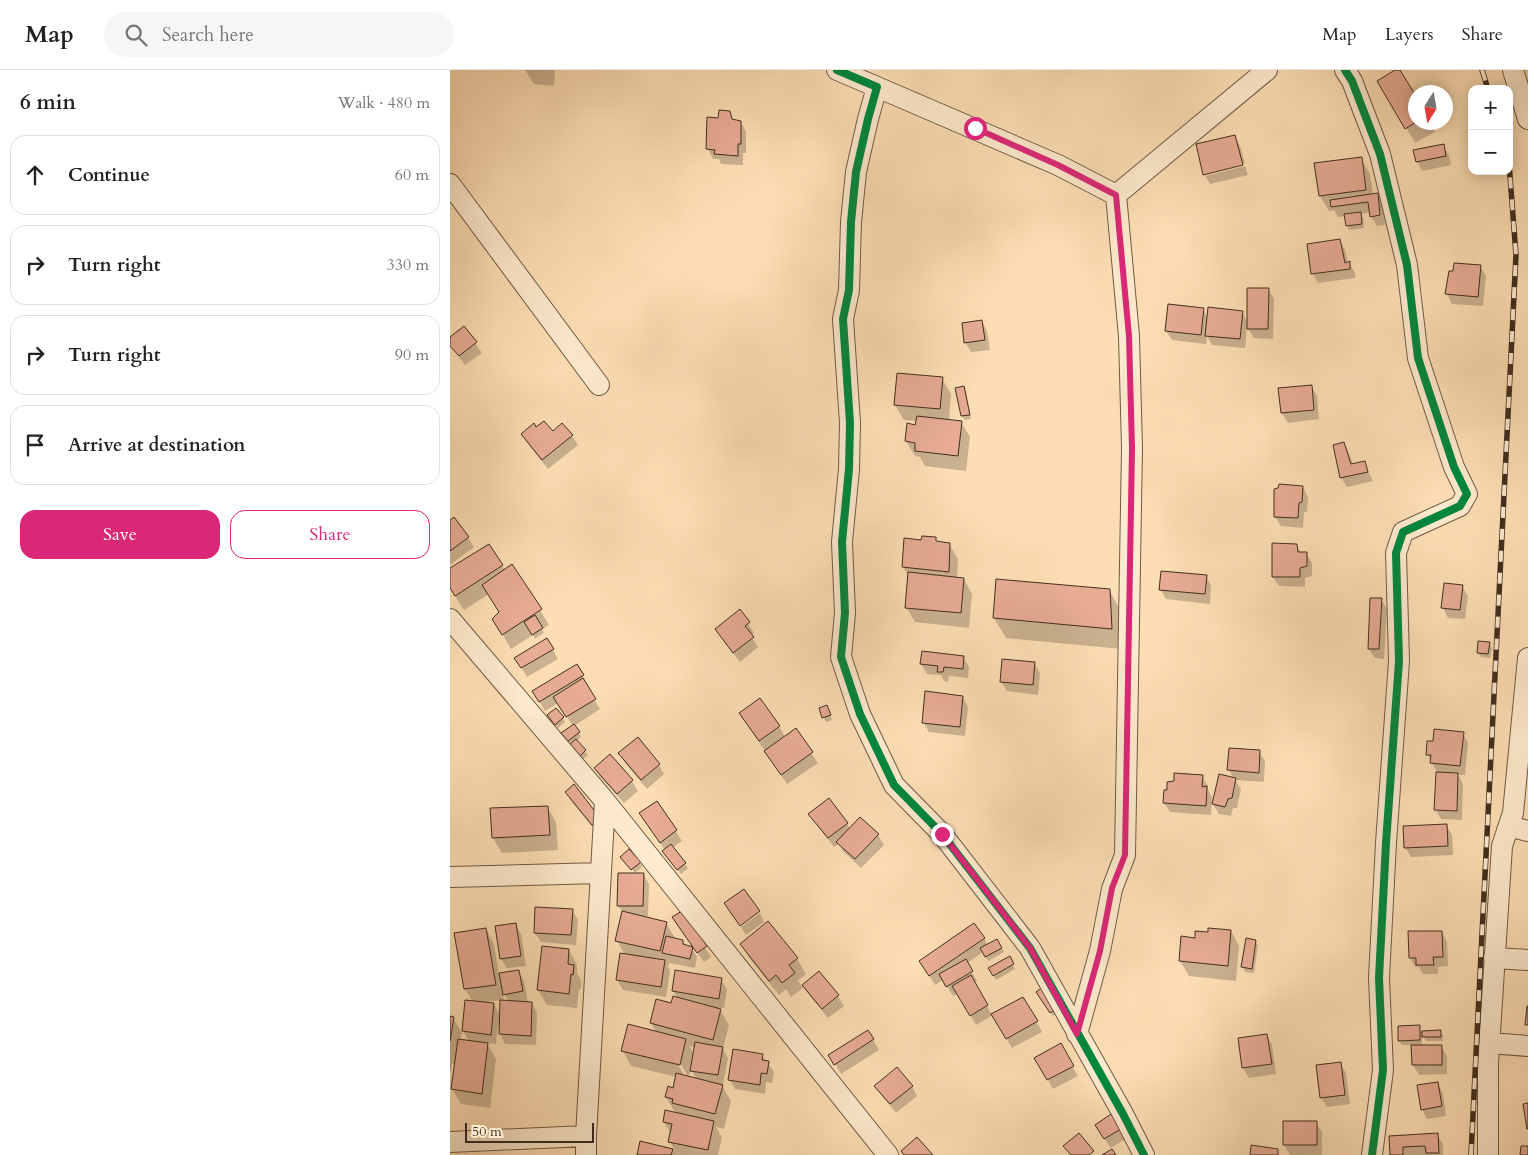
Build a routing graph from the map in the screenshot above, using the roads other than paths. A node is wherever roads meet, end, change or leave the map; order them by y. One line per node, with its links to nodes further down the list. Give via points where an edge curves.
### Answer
1 (837, 70): 5 (street)
2 (1267, 70): 8 (street)
3 (1345, 70): 25 (street, via 1380,154 1407,265 1418,358 1454,467 1467,494 1460,506 1403,532 1396,553 1399,661 1379,978 1383,1070)
4 (1513, 70): 6 (street)
5 (877, 87): 8 (street, via 1058,165); 18 (street, via 856,172 849,290 843,318 850,422 842,542 845,612 841,656 860,714 894,785 942,834 1030,948)
6 (1528, 119)
7 (450, 184): 9 (street)
8 (1116, 195): 18 (street, via 1129,336 1132,448 1125,855 1112,888 1100,951)
9 (599, 385)
10 (450, 619): 12 (street)
11 (1528, 658): 13 (street, via 1513,813)
12 (605, 801): 14 (street); 23 (street)
13 (1518, 829): 16 (street, via 1502,846)
14 (601, 873): 15 (street); 22 (street)
15 (450, 877)
16 (1494, 958): 17 (street); 19 (street)
17 (1528, 960)
18 (1077, 1034): 24 (street)
19 (1490, 1043): 20 (street); 26 (street)
20 (1528, 1046)
21 (450, 1142): 22 (street)
22 (586, 1146)
23 (888, 1155)
24 (1144, 1155)
25 (1372, 1155)
26 (1488, 1155)

